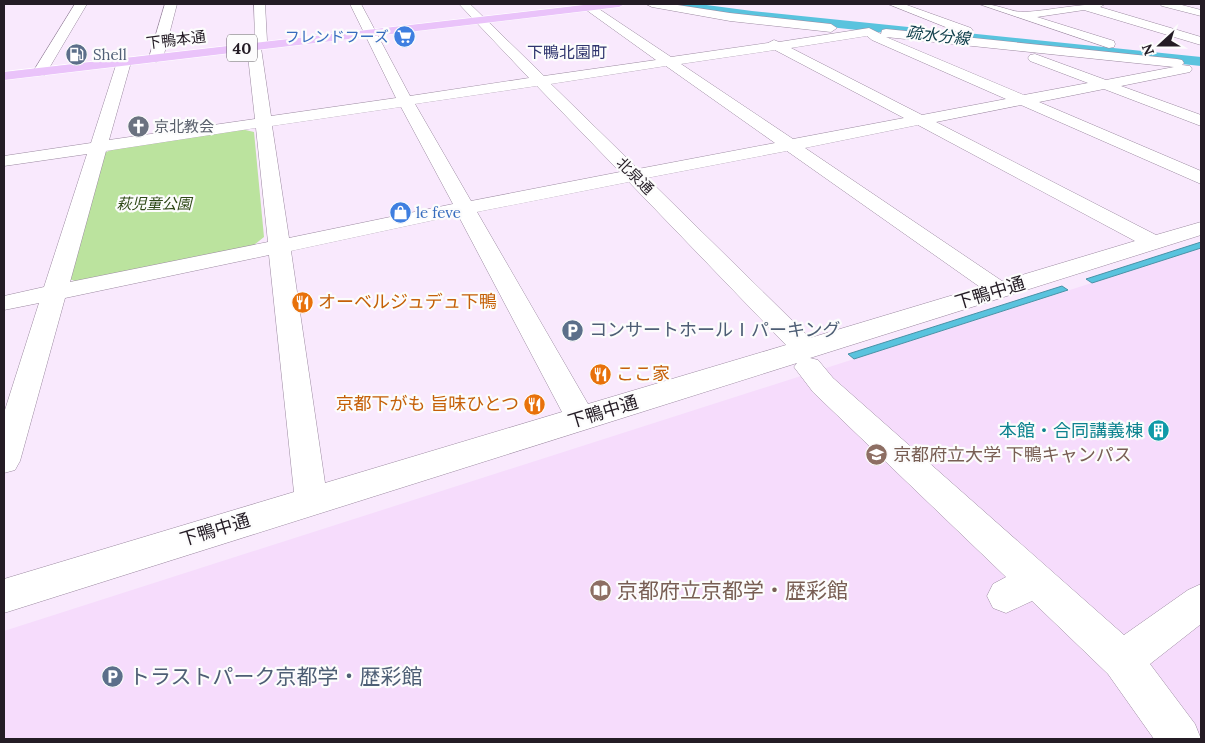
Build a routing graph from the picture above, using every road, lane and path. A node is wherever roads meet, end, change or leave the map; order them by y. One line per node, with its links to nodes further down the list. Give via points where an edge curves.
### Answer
1 (81, 4): 34 (street)
2 (171, 4): 29 (street)
3 (259, 4): 25 (street)
4 (355, 4): 23 (street)
5 (464, 4): 19 (street, 北泉通)
6 (619, 4): 14 (main road, 下鴨本通 / 40)
7 (652, 4): 18 (street)
8 (699, 4): 16 (street)
9 (894, 4): 22 (street, via 954,26)
10 (984, 4): 17 (street)
11 (1100, 4): 13 (street)
12 (1166, 4): 15 (street)
13 (1080, 5): 17 (street); 24 (street)
14 (584, 6): 19 (main road, 下鴨本通 / 40); 32 (street)
15 (1201, 13)
16 (803, 16)
17 (1022, 16): 20 (street); 28 (street)
18 (730, 17): 21 (street); 27 (street, via 728,20)
19 (479, 18): 23 (main road, 下鴨本通 / 40); 38 (street, 北泉通)
20 (993, 20)
21 (865, 27): 22 (street); 26 (street); 27 (street); 40 (street, via 876,37)
22 (973, 29): 26 (street); 28 (street)
23 (370, 31): 25 (main road, 下鴨本通 / 40); 41 (street)
24 (1201, 41)
25 (258, 44): 29 (main road, 下鴨本通 / 40); 44 (street)
26 (1000, 44): 30 (street); 39 (street)
27 (778, 46): 32 (street); 42 (street)
28 (1128, 51): 30 (street); 33 (street)
29 (157, 55): 31 (main road, 下鴨本通 / 40); 34 (main road, 下鴨本通 / 40)
30 (1160, 61): 33 (street)
31 (124, 62): 34 (main road, 下鴨本通 / 40); 46 (street)
32 (668, 62): 38 (street); 45 (street)
33 (1193, 64): 36 (street); 39 (street)
34 (42, 69): 35 (main road, 下鴨本通 / 40); 37 (main road, 下鴨本通 / 40)
35 (4, 70)
36 (1201, 74)
37 (4, 76)
38 (541, 82): 41 (street); 48 (street, 北泉通)
39 (1107, 85): 40 (street); 43 (street)
40 (1021, 101): 42 (street); 49 (street)
41 (406, 102): 44 (street); 50 (street)
42 (921, 120): 45 (street); 52 (street)
43 (1201, 121)
44 (263, 123): 46 (street); 53 (street)
45 (790, 146): 48 (street); 54 (street)
46 (98, 147): 47 (street); 55 (street)
47 (4, 161)
48 (634, 175): 50 (street); 57 (street, 北泉通)
49 (1201, 178)
50 (465, 208): 53 (street); 58 (street)
51 (1201, 228): 52 (street, 下鴨中通)
52 (1154, 242): 54 (street, 下鴨中通)
53 (280, 245): 55 (street); 60 (street)
54 (1000, 290): 57 (street, 下鴨中通)
55 (53, 292): 56 (street); 59 (street)
56 (4, 302)
57 (807, 358): 58 (street, 下鴨中通); 63 (street, 北泉通, via 823,385)
58 (581, 419): 60 (street, 下鴨中通)
59 (4, 461)
60 (311, 500): 61 (street, 下鴨中通)
61 (4, 596)
62 (1201, 602): 63 (street)
63 (1122, 660): 64 (street, 北泉通)
64 (1180, 739)

